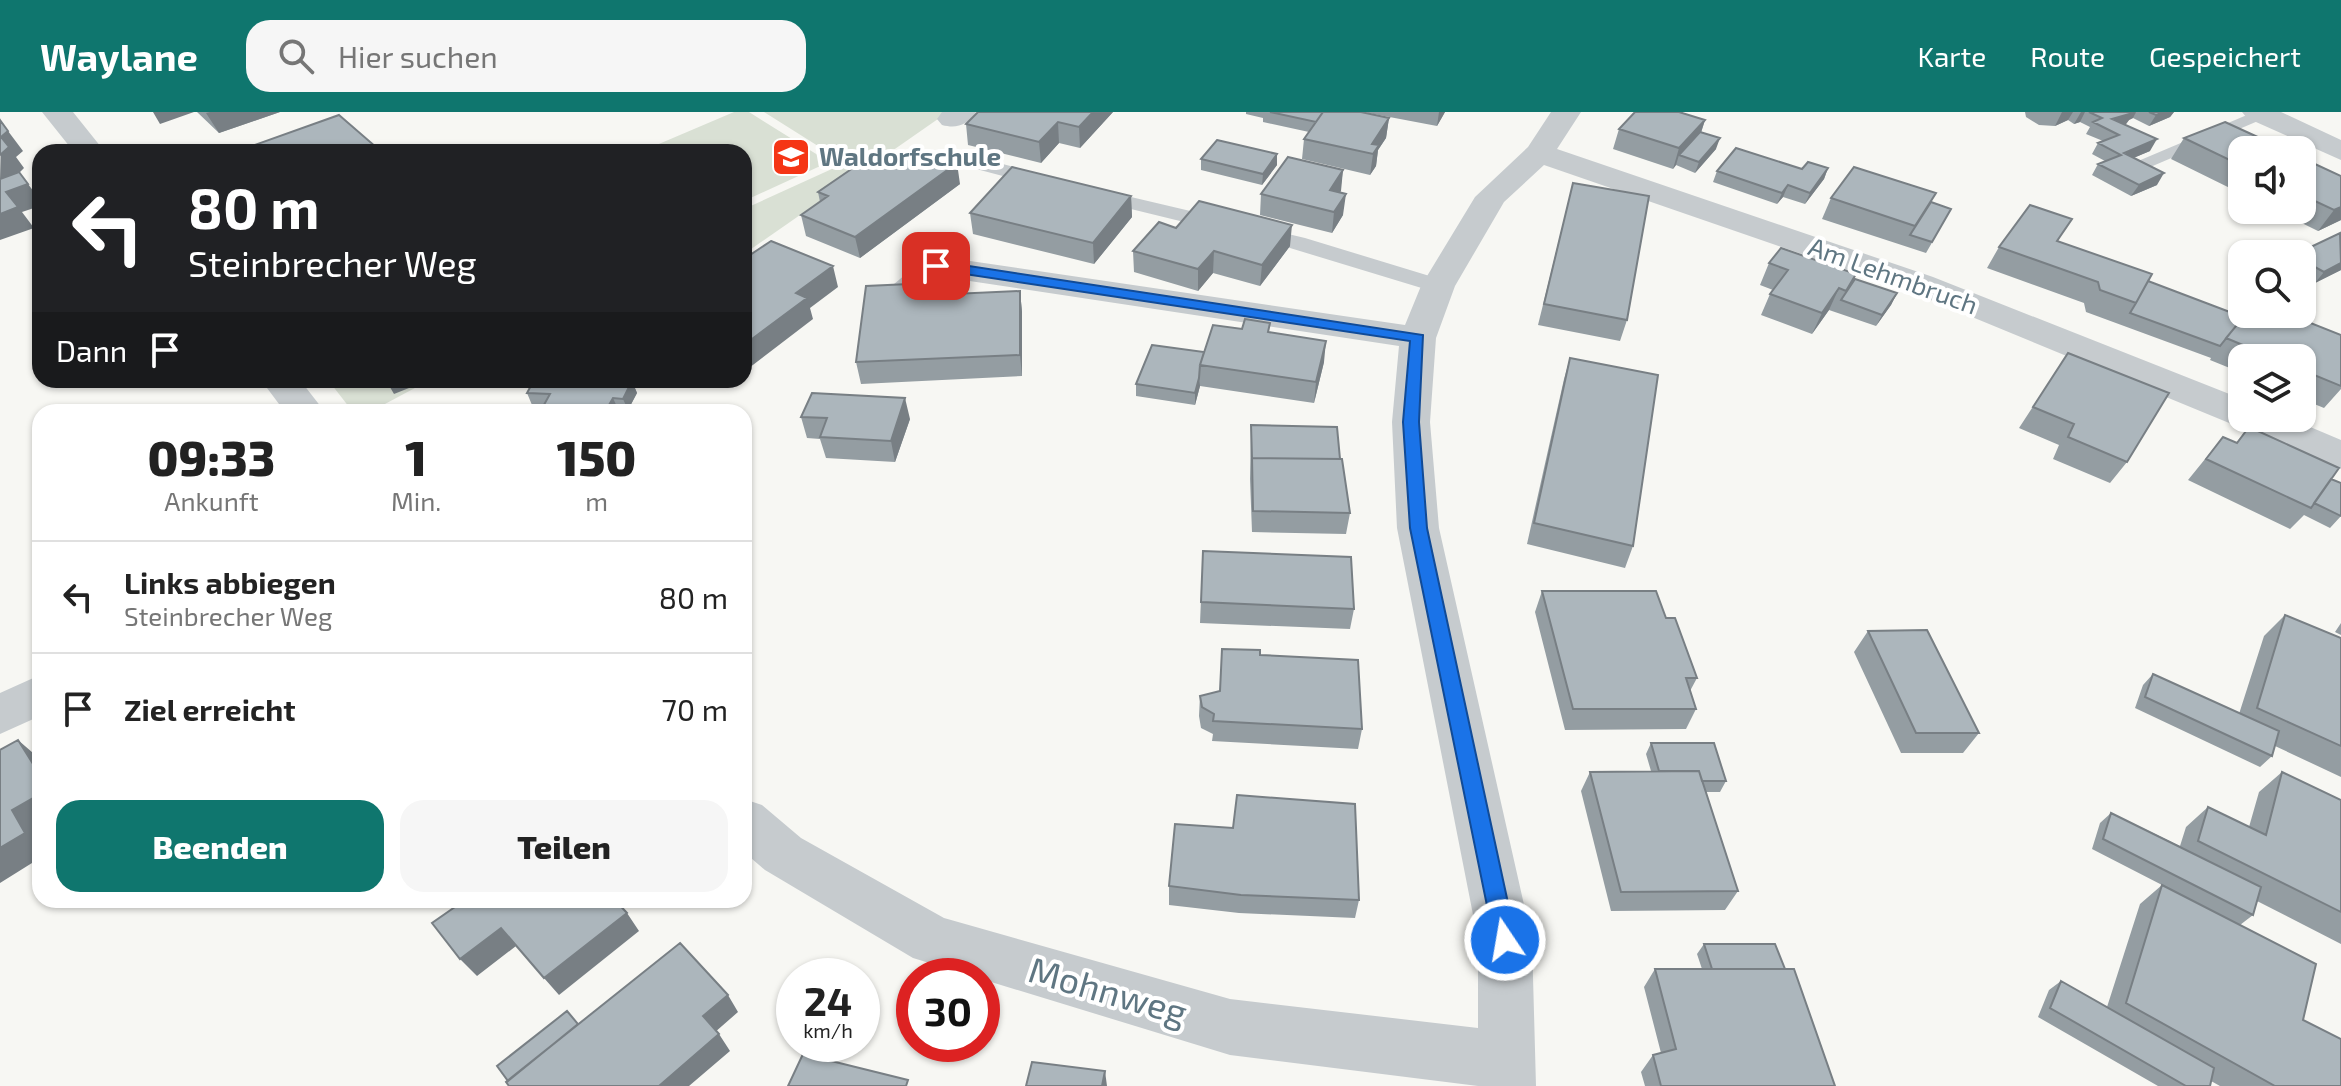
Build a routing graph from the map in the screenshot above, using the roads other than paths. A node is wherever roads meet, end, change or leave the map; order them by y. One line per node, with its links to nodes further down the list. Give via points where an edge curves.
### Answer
1 (57, 112): 4 (street)
2 (1566, 112): 6 (street)
3 (2260, 114): 5 (street); 8 (lane)
4 (83, 144)
5 (2341, 151)
6 (1539, 153): 10 (street, via 1491,197); 14 (street, Am Lehmbruch, via 1921,284)
7 (968, 161): 10 (lane, via 1297,243)
8 (2134, 167)
9 (911, 284): 11 (street, via 936,266)
10 (1438, 286): 11 (street)
11 (1418, 338): 20 (street, via 1411,422 1418,528 1505,940)
12 (286, 388): 13 (street)
13 (300, 404)
14 (2228, 407)
15 (2287, 432): 16 (street)
16 (2341, 455)
17 (32, 698): 18 (street)
18 (0, 715)
19 (752, 828): 20 (street, Mohnweg, via 783,854 932,940 1230,1027)
20 (1507, 1073)

